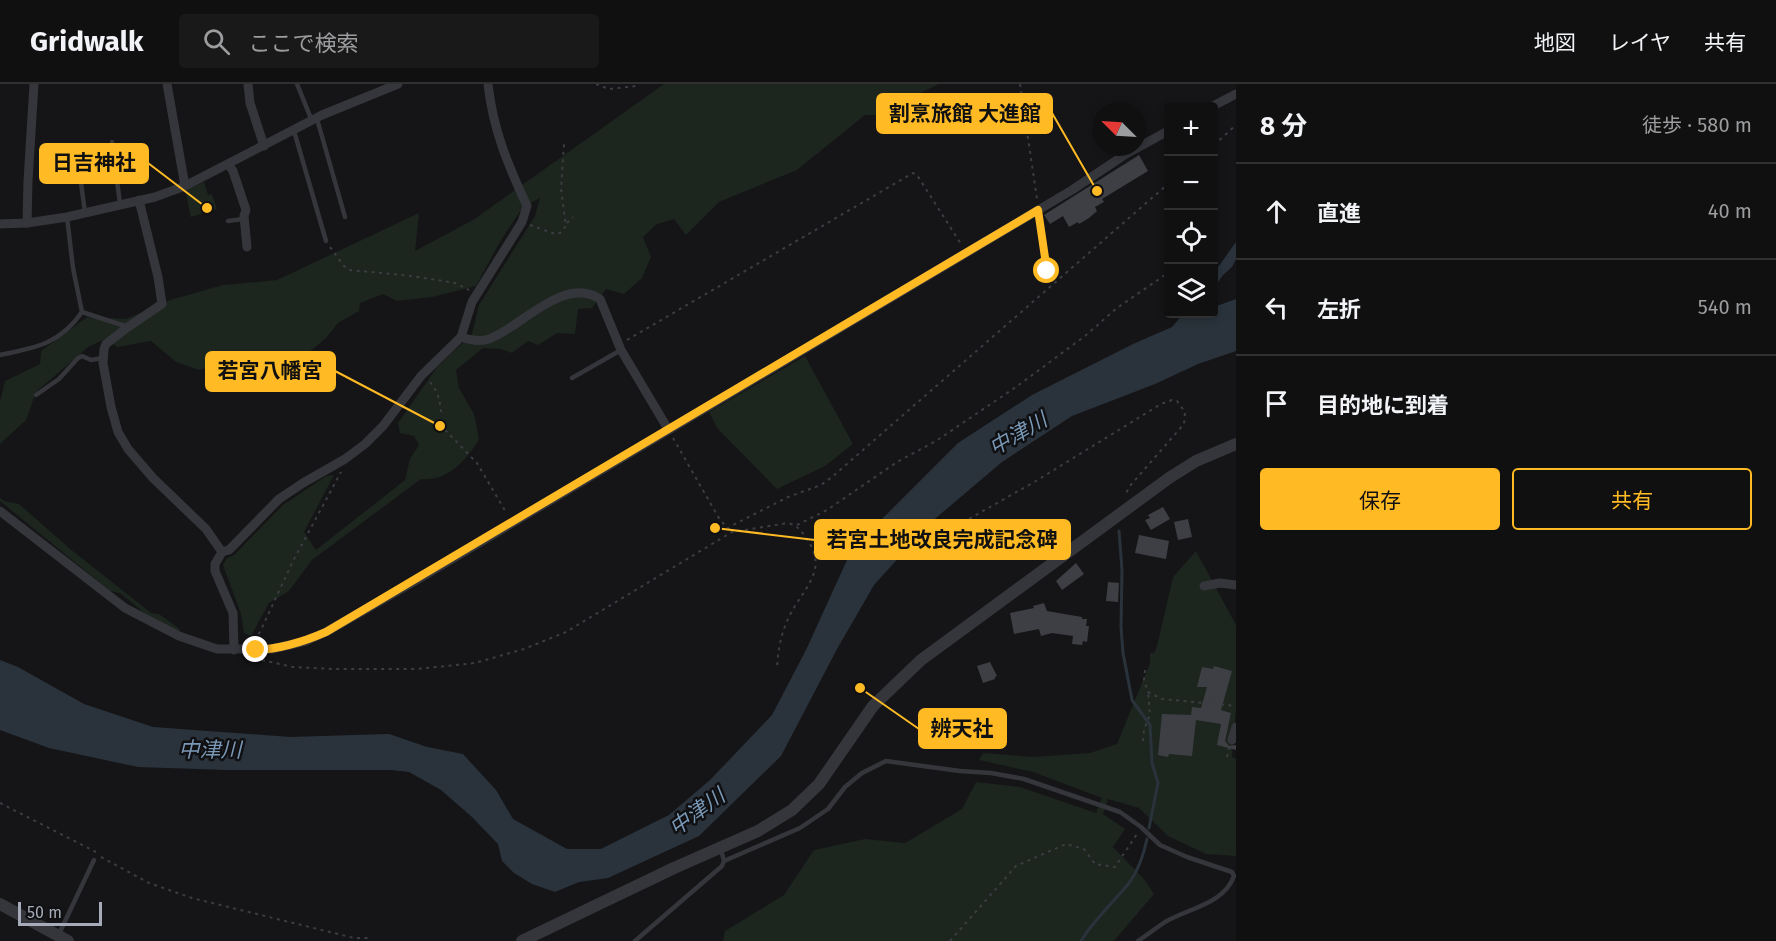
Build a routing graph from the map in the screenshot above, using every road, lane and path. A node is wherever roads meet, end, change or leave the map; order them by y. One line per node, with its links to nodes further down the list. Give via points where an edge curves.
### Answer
1 (34, 84): 40 (street)
2 (167, 84): 28 (street)
3 (248, 84): 20 (street)
4 (297, 84): 12 (lane)
5 (398, 84): 12 (street)
6 (488, 84): 39 (street, via 495,129 527,207)
7 (596, 84): 8 (path, via 609,89)
8 (638, 84)
9 (1020, 84): 32 (path)
10 (1236, 94): 11 (street)
11 (1218, 103)
12 (314, 119): 14 (street); 27 (lane)
13 (1236, 125): 16 (path)
14 (294, 131): 20 (street); 43 (lane)
15 (1164, 133): 32 (street)
16 (1218, 141)
17 (112, 142): 22 (lane)
18 (564, 144): 42 (path, via 561,189)
19 (80, 145): 25 (lane)
20 (264, 146): 23 (street)
21 (122, 151): 22 (lane)
22 (114, 153): 31 (lane)
23 (228, 164): 28 (street); 37 (street, via 246,210)
24 (71, 167): 25 (lane)
25 (79, 167): 33 (lane)
26 (344, 178): 27 (lane)
27 (335, 182): 35 (lane)
28 (185, 186): 30 (street)
29 (1164, 187): 47 (path)
30 (139, 201): 31 (street); 50 (street, via 162,304)
31 (120, 204): 33 (street)
32 (1038, 210): 45 (street); 47 (path, via 1045,264)
33 (85, 213): 34 (street)
34 (67, 217): 40 (street); 49 (lane)
35 (345, 217)
36 (573, 217): 42 (path)
37 (244, 219): 38 (lane); 44 (street)
38 (228, 221)
39 (522, 222): 42 (path, via 555,234); 48 (street)
40 (27, 223): 41 (street)
41 (0, 224)
42 (566, 225)
43 (326, 241): 48 (path, via 350,270 455,283 469,289)
44 (247, 247)
45 (967, 253): 52 (path, via 913,173); 59 (street)
46 (1164, 276): 66 (path, via 1016,387 827,510)
47 (1054, 283): 67 (path, via 821,485 734,525)
48 (475, 297): 51 (street)
49 (82, 312): 50 (lane); 53 (lane, via 53,340)
50 (128, 327): 54 (street, via 106,344)
51 (462, 337): 52 (street, via 489,339 545,304 590,294 600,299); 55 (street)
52 (620, 348): 56 (lane); 59 (street)
53 (0, 355)
54 (103, 358): 57 (lane, via 78,358 59,379); 69 (street, via 111,407 128,449 206,530)
55 (423, 374): 58 (path, via 436,389); 62 (street, via 384,426)
56 (572, 378)
57 (36, 395)
58 (441, 412)
59 (668, 429): 65 (street); 67 (path, via 720,520)
60 (445, 430): 65 (path, via 477,463)
61 (1236, 444): 63 (street, via 1196,461)
62 (345, 459): 69 (street, via 279,499 229,550); 73 (path)
63 (1129, 508): 68 (path, via 1125,496 1130,487 1184,424 1185,412 1177,401 1161,404); 83 (street, via 921,660 873,706 819,784 792,810)
64 (0, 511): 72 (street, via 125,608 199,644)
65 (512, 522): 73 (street, via 326,632 306,641)
66 (797, 525): 67 (path); 74 (path, via 814,549 816,570 789,616 779,644)
67 (732, 532): 73 (path, via 566,632 475,663 417,669 334,669 293,667)
68 (930, 542)
69 (222, 552): 72 (street, via 214,564 233,613)
70 (1236, 585): 71 (street)
71 (1204, 586)
72 (234, 650): 73 (street)
73 (250, 653)
74 (777, 668)
75 (1145, 670): 76 (path)
76 (1148, 692): 77 (path, via 1162,699); 80 (path, via 1149,719)
77 (1236, 706)
78 (1236, 727): 79 (street)
79 (1232, 740)
80 (1143, 741)
81 (0, 803): 87 (path, via 160,887 354,938)
82 (1141, 827): 85 (lane, via 1120,812 1024,779 886,761 862,773 828,809 800,828); 91 (path, via 1114,867 1095,864 1084,849 1066,844 1016,866); 92 (lane, via 1166,848 1234,876 1220,896 1165,922)
83 (721, 848): 85 (lane); 89 (street)
84 (94, 860): 88 (lane)
85 (724, 861): 90 (lane)
86 (0, 904): 88 (street)
87 (369, 938)
88 (61, 940)
89 (522, 941)
90 (634, 941)
91 (951, 941)
92 (1138, 941)

